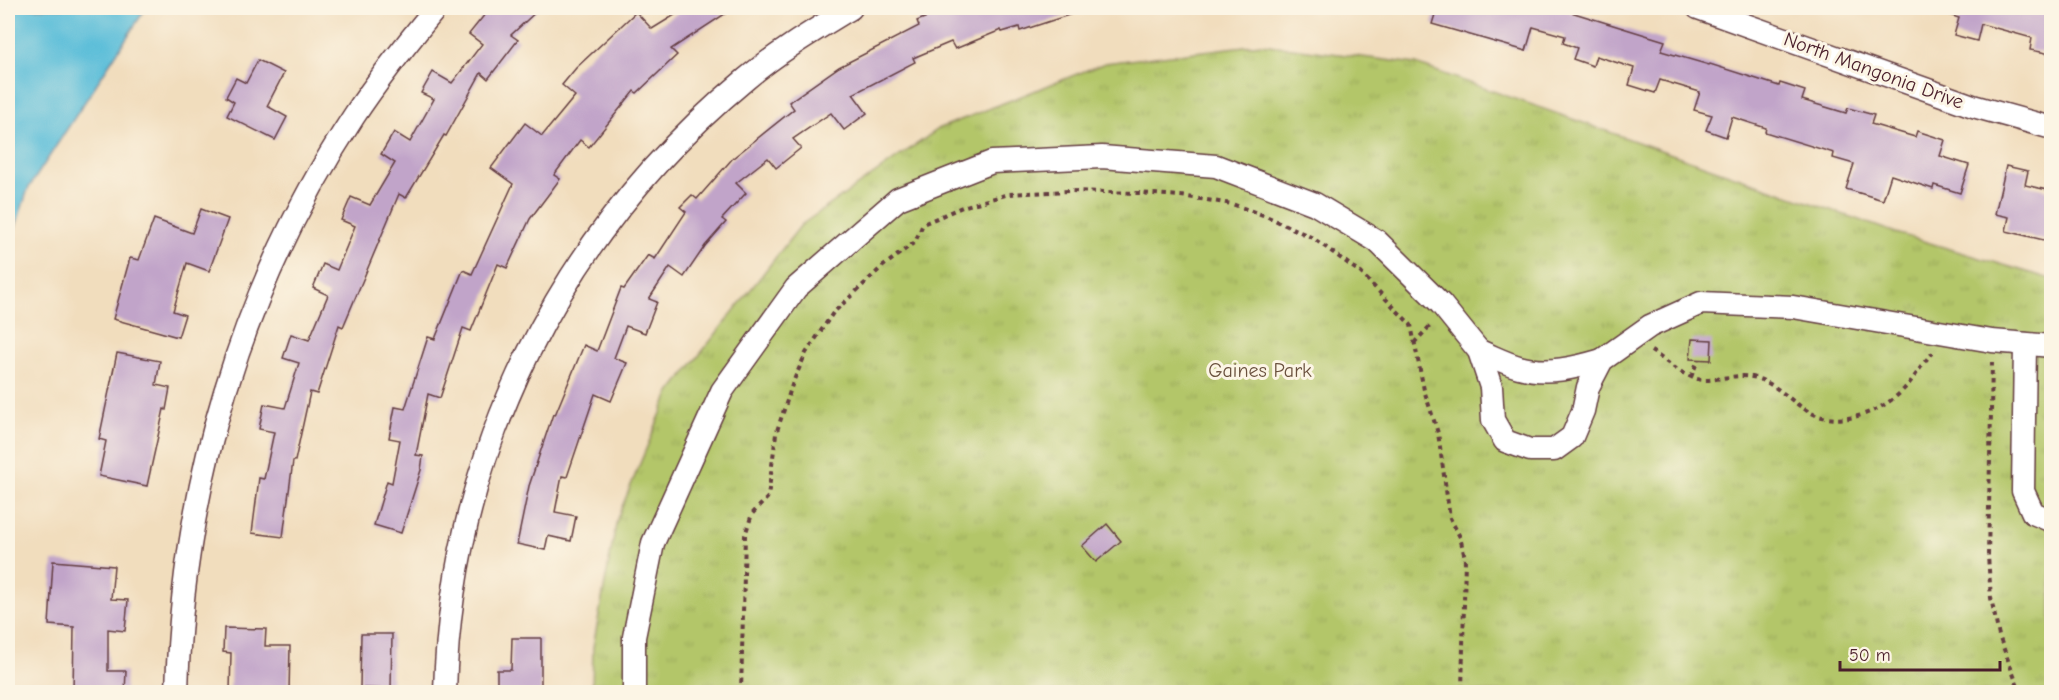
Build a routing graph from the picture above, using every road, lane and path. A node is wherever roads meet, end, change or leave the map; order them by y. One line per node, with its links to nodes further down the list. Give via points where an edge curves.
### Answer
1 (436, 8): 17 (street, via 360,107 316,178 256,302 215,424 198,495 185,568)
2 (851, 8): 18 (street, via 798,40 699,120 623,202 552,307 497,422 472,498 449,623)
3 (1698, 8): 4 (street, North Mangonia Drive, via 1973,106)
4 (2052, 128)
5 (1435, 322): 6 (path)
6 (1414, 343): 20 (path, via 1411,325 1342,258 1313,238 1232,204 1163,194 1034,192 995,197 923,224 915,242 833,314 806,353 793,382 776,434 768,497 752,514 745,535); 21 (path, via 1438,433 1450,518 1465,558)
7 (2025, 344): 8 (street); 13 (street, via 1992,342 1793,307 1701,303 1650,326); 16 (street, via 2023,491 2033,513)
8 (2052, 346)
9 (1479, 351): 13 (street, via 1541,371 1567,370); 13 (street, via 1491,387 1494,420 1505,441 1530,450 1554,450 1572,437 1583,411 1587,387); 19 (street, via 1441,303 1377,241 1315,204 1216,166 1102,157 992,162 898,199 796,288 722,391 653,543 634,637)
10 (1641, 351): 15 (path, via 1651,350)
11 (1942, 354): 15 (path, via 1932,353 1902,391 1872,411 1838,419 1809,412 1768,382 1751,377)
12 (1982, 359): 22 (path, via 1992,360 1988,556 1991,598 1999,636)
13 (1602, 360)
14 (1698, 360): 15 (path)
15 (1691, 377)
16 (2052, 521)
17 (177, 693)
18 (445, 693)
19 (634, 693)
20 (741, 693)
21 (1462, 693)
22 (2020, 693)

